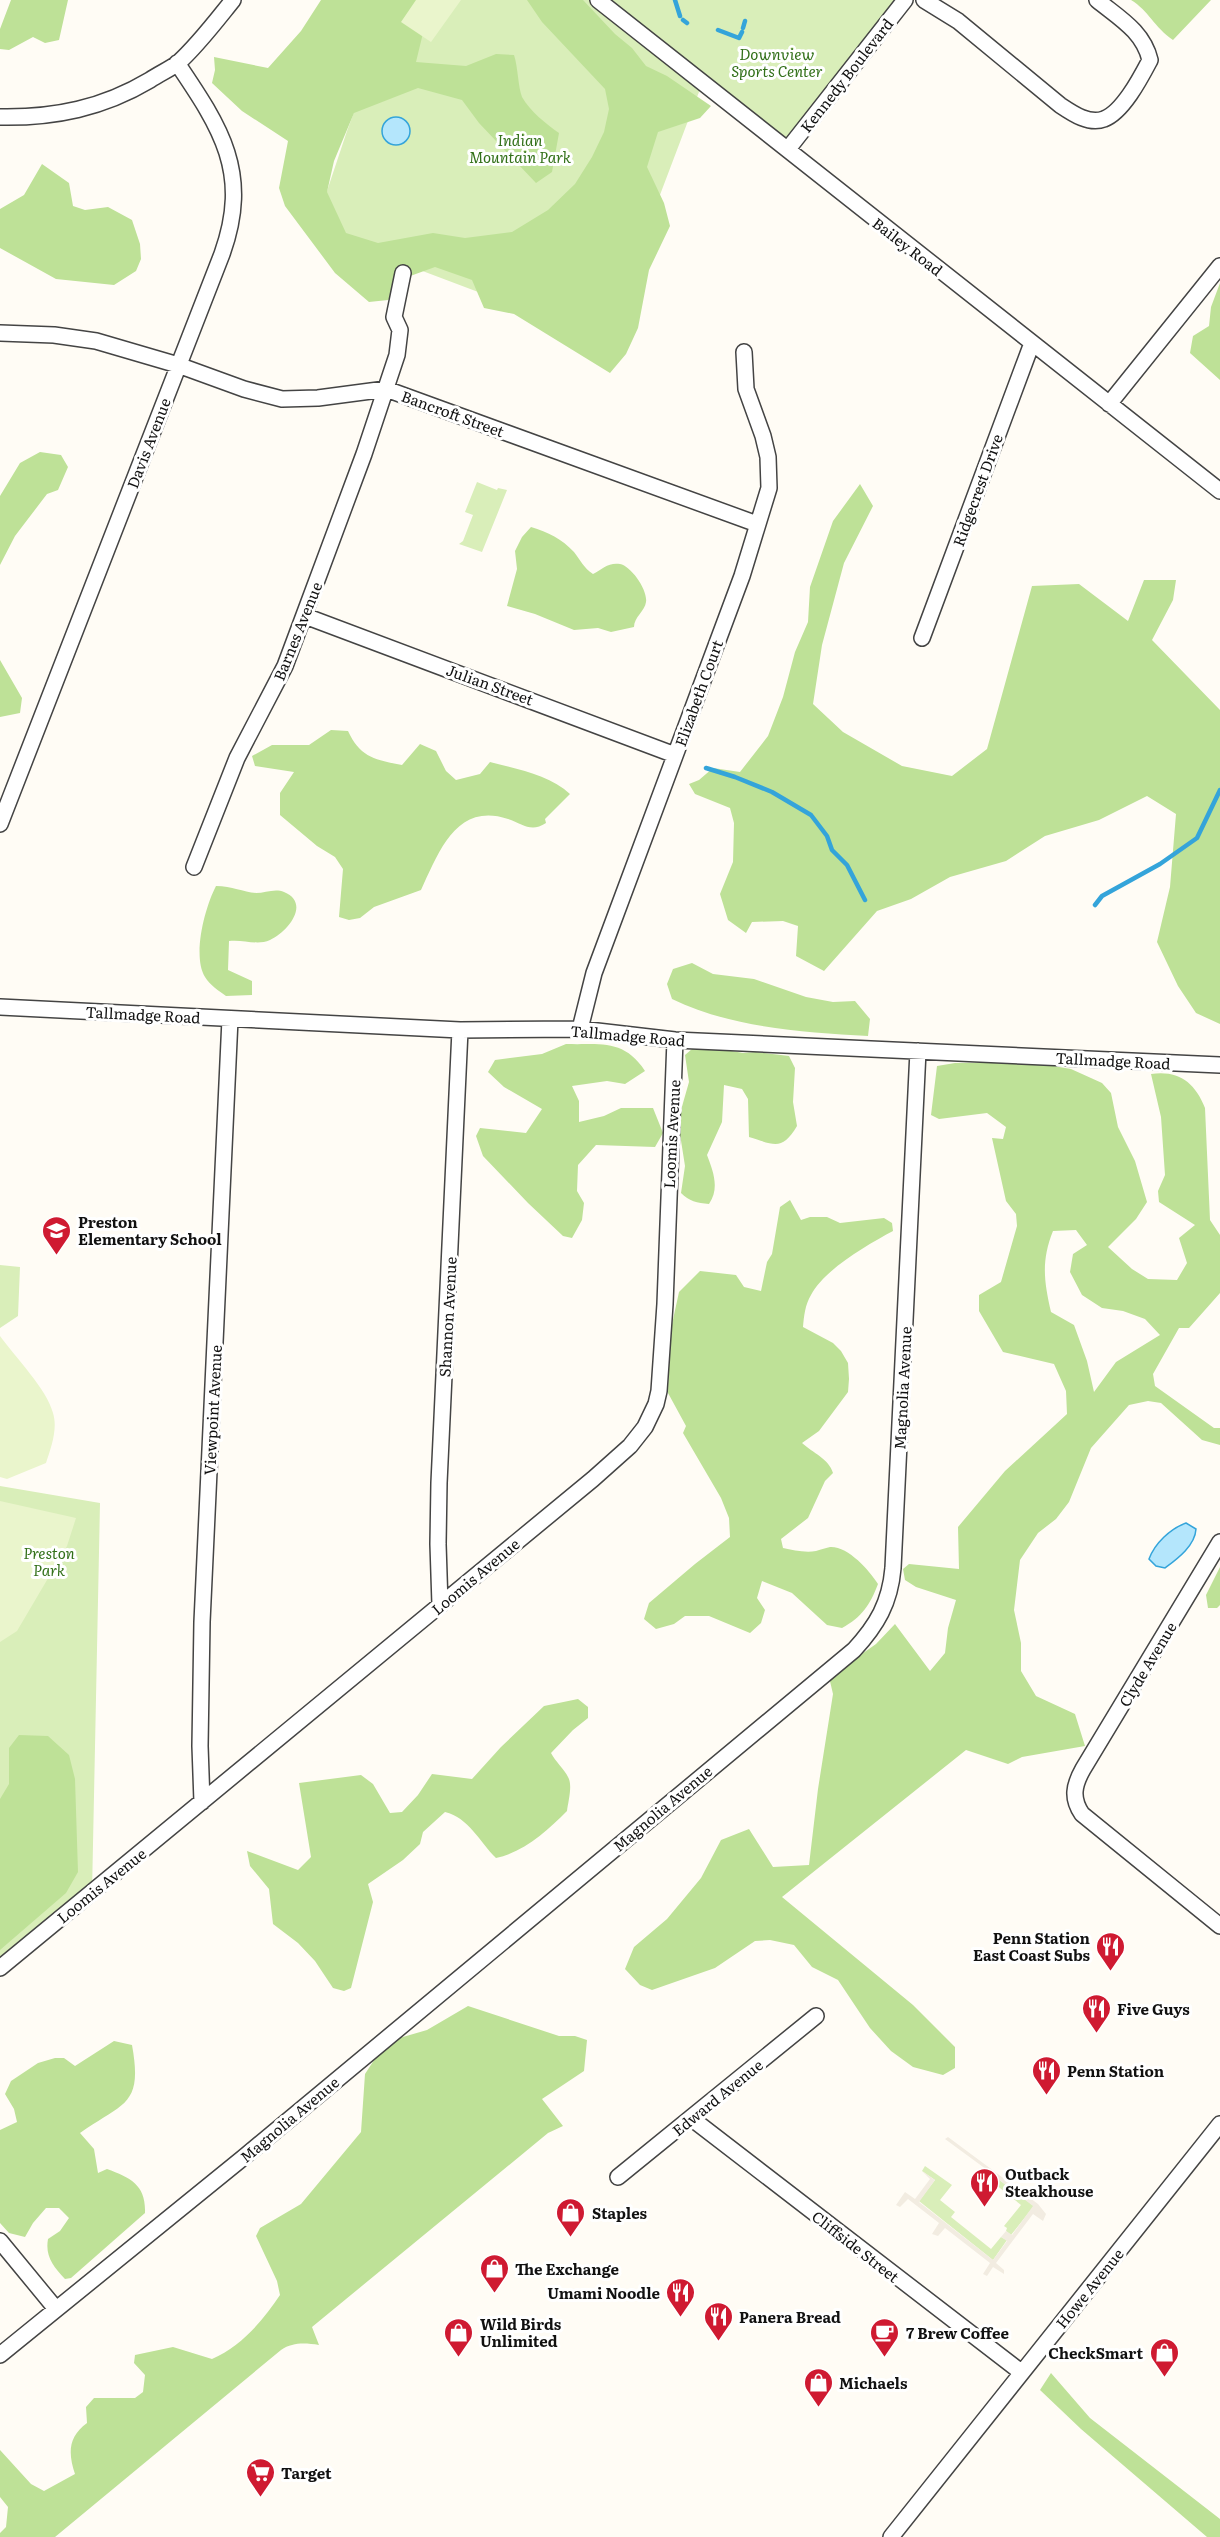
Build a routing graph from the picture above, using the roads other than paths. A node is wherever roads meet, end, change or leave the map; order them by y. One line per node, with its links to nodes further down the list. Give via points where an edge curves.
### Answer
1 (233, 0): 6 (street)
2 (598, 0): 8 (street, Bailey Road)
3 (905, 0): 8 (street, Kennedy Boulevard)
4 (924, 0): 5 (street, via 958,21 1060,105 1089,120 1103,120 1128,96 1150,60 1139,34)
5 (1097, 0)
6 (177, 63): 7 (street, via 108,102 41,117); 14 (street, Davis Avenue, via 222,138 234,191 227,240)
7 (0, 117)
8 (788, 149): 12 (street, Bailey Road)
9 (1220, 266): 16 (street)
10 (403, 273): 15 (street, Barnes Avenue, via 394,317 400,343)
11 (0, 333): 14 (street, Bancroft Street, via 96,341)
12 (1032, 343): 16 (street, Bailey Road); 20 (street, Ridgecrest Drive)
13 (744, 352): 18 (street, Elizabeth Court, via 746,389 768,457 769,488)
14 (178, 366): 15 (street, Bancroft Street, via 282,399); 22 (street, Davis Avenue)
15 (386, 388): 18 (street, Bancroft Street); 19 (street, Barnes Avenue)
16 (1109, 404): 17 (street, Bailey Road)
17 (1220, 491)
18 (757, 524): 21 (street, Elizabeth Court, via 742,576)
19 (305, 616): 21 (street, Julian Street); 23 (street, Barnes Avenue, via 283,669 237,758)
20 (922, 638)
21 (675, 755): 26 (street, Elizabeth Court, via 594,973)
22 (0, 824)
23 (194, 867)
24 (0, 1007): 25 (street, Tallmadge Road)
25 (230, 1019): 27 (street, Tallmadge Road); 33 (street, Viewpoint Avenue, via 203,1612)
26 (580, 1029): 27 (street, Tallmadge Road); 28 (street, Tallmadge Road)
27 (460, 1030): 32 (street, Shannon Avenue, via 439,1483)
28 (675, 1040): 29 (street, Tallmadge Road); 32 (street, Loomis Avenue, via 665,1304 659,1391 651,1416 616,1458)
29 (918, 1052): 30 (street, Tallmadge Road); 41 (street, Magnolia Avenue, via 894,1558 889,1599 878,1622 854,1650 244,2157)
30 (1220, 1065)
31 (1220, 1542): 34 (street, Clyde Avenue, via 1075,1787 1075,1800 1082,1814)
32 (440, 1605): 33 (street, Loomis Avenue)
33 (202, 1802): 35 (street, Loomis Avenue)
34 (1220, 1926)
35 (0, 1968)
36 (816, 2016): 37 (street, Edward Avenue)
37 (692, 2118): 39 (street, Edward Avenue); 43 (street, Cliffside Street)
38 (1220, 2124): 43 (street, Howe Avenue)
39 (618, 2177)
40 (0, 2241): 41 (street)
41 (56, 2308): 42 (street, Magnolia Avenue)
42 (0, 2355)
43 (1021, 2372): 44 (street, Howe Avenue)
44 (891, 2537)

